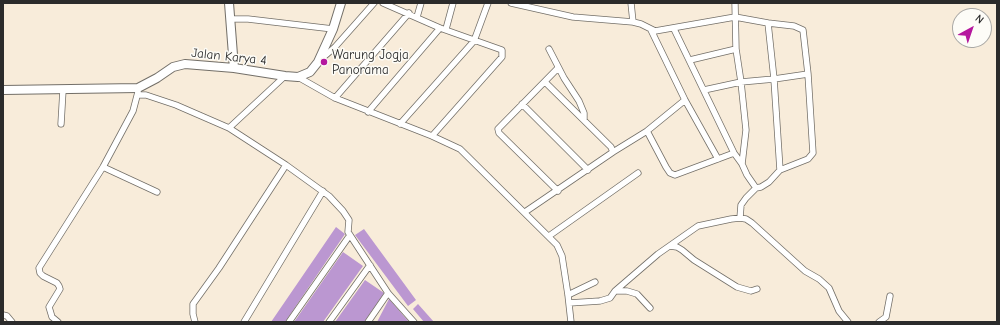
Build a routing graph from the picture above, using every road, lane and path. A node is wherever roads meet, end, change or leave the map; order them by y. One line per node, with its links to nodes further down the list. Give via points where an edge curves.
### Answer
1 (229, 3): 14 (main road)
2 (341, 3): 18 (main road)
3 (374, 3): 25 (street, via 335,47)
4 (383, 3): 11 (street)
5 (421, 3): 12 (street)
6 (453, 3): 17 (street)
7 (488, 3): 21 (street)
8 (511, 3): 15 (street, via 573,17)
9 (631, 3): 15 (street)
10 (734, 3): 13 (street)
11 (409, 13): 12 (street); 38 (street)
12 (417, 17): 17 (street)
13 (735, 17): 16 (street); 19 (street); 23 (street)
14 (231, 20): 18 (street, via 248,19); 26 (main road)
15 (633, 22): 20 (street)
16 (768, 23): 28 (street, via 794,26 803,30); 31 (street)
17 (443, 28): 21 (street); 41 (street)
18 (333, 29): 25 (main road)
19 (674, 29): 20 (street); 24 (street)
20 (651, 30): 39 (street)
21 (474, 41): 44 (street); 47 (street, via 499,48 502,50 502,57)
22 (549, 49): 27 (street)
23 (736, 49): 24 (street); 33 (street)
24 (690, 60): 36 (street)
25 (318, 62): 30 (main road, via 310,72)
26 (234, 68): 29 (main road, Jalan Karya 4); 37 (main road, Jalan Karya 4, via 178,65)
27 (558, 68): 32 (street); 42 (street, via 579,101)
28 (808, 74): 31 (street); 55 (street, via 813,153 808,159)
29 (285, 76): 30 (main road, Jalan Karya 4); 45 (street)
30 (298, 77): 38 (street)
31 (774, 79): 33 (street); 55 (street)
32 (545, 82): 40 (street); 42 (street)
33 (741, 82): 36 (street); 51 (street, via 746,130)
34 (3, 90): 35 (main road, Jalan Karya 4)
35 (63, 90): 37 (main road, Jalan Karya 4); 43 (street)
36 (704, 90): 49 (street)
37 (138, 91): 45 (street); 53 (street, via 133,111)
38 (336, 98): 41 (street)
39 (685, 100): 46 (street); 50 (street)
40 (522, 104): 54 (street); 59 (street, via 501,125 499,133)
41 (368, 112): 44 (street)
42 (584, 120): 48 (street)
43 (61, 124)
44 (400, 124): 47 (street)
45 (229, 128): 52 (street)
46 (647, 131): 48 (street); 50 (street, via 666,167 674,175)
47 (432, 136): 61 (street, via 460,149)
48 (614, 152): 54 (street)
49 (734, 153): 50 (street); 51 (street)
50 (718, 159)
51 (742, 164): 57 (street)
52 (286, 165): 58 (street); 78 (street, via 193,304)
53 (103, 167): 60 (street); 77 (street, via 39,268 43,276 59,286 60,289 49,307 52,317)
54 (588, 170): 59 (street)
55 (780, 170): 57 (street, via 769,182)
56 (638, 173): 64 (street)
57 (756, 188): 62 (street, via 741,205)
58 (323, 191): 63 (street, via 349,220); 79 (street)
59 (558, 191): 61 (street)
60 (157, 192)
61 (525, 212): 64 (street)
62 (740, 218): 65 (street, via 703,224); 85 (street, via 752,223 805,272 830,288 839,311)
63 (350, 235): 66 (street); 80 (street)
64 (548, 236): 71 (street, via 557,245 562,256)
65 (670, 246): 68 (street, via 682,250 737,287 751,291); 69 (street)
66 (370, 265): 70 (street); 81 (street)
67 (596, 282): 71 (street)
68 (757, 289)
69 (615, 291): 73 (street, via 606,300); 74 (street, via 638,294)
70 (388, 293): 82 (street); 83 (street)
71 (568, 295): 73 (street)
72 (890, 296): 86 (street, via 886,317)
73 (569, 303): 84 (street)
74 (650, 308)
75 (3, 315): 76 (street)
76 (12, 322)
77 (58, 322)
78 (196, 322)
79 (244, 322)
80 (289, 322)
81 (329, 322)
82 (369, 322)
83 (414, 322)
84 (571, 322)
85 (848, 322)
86 (878, 322)

